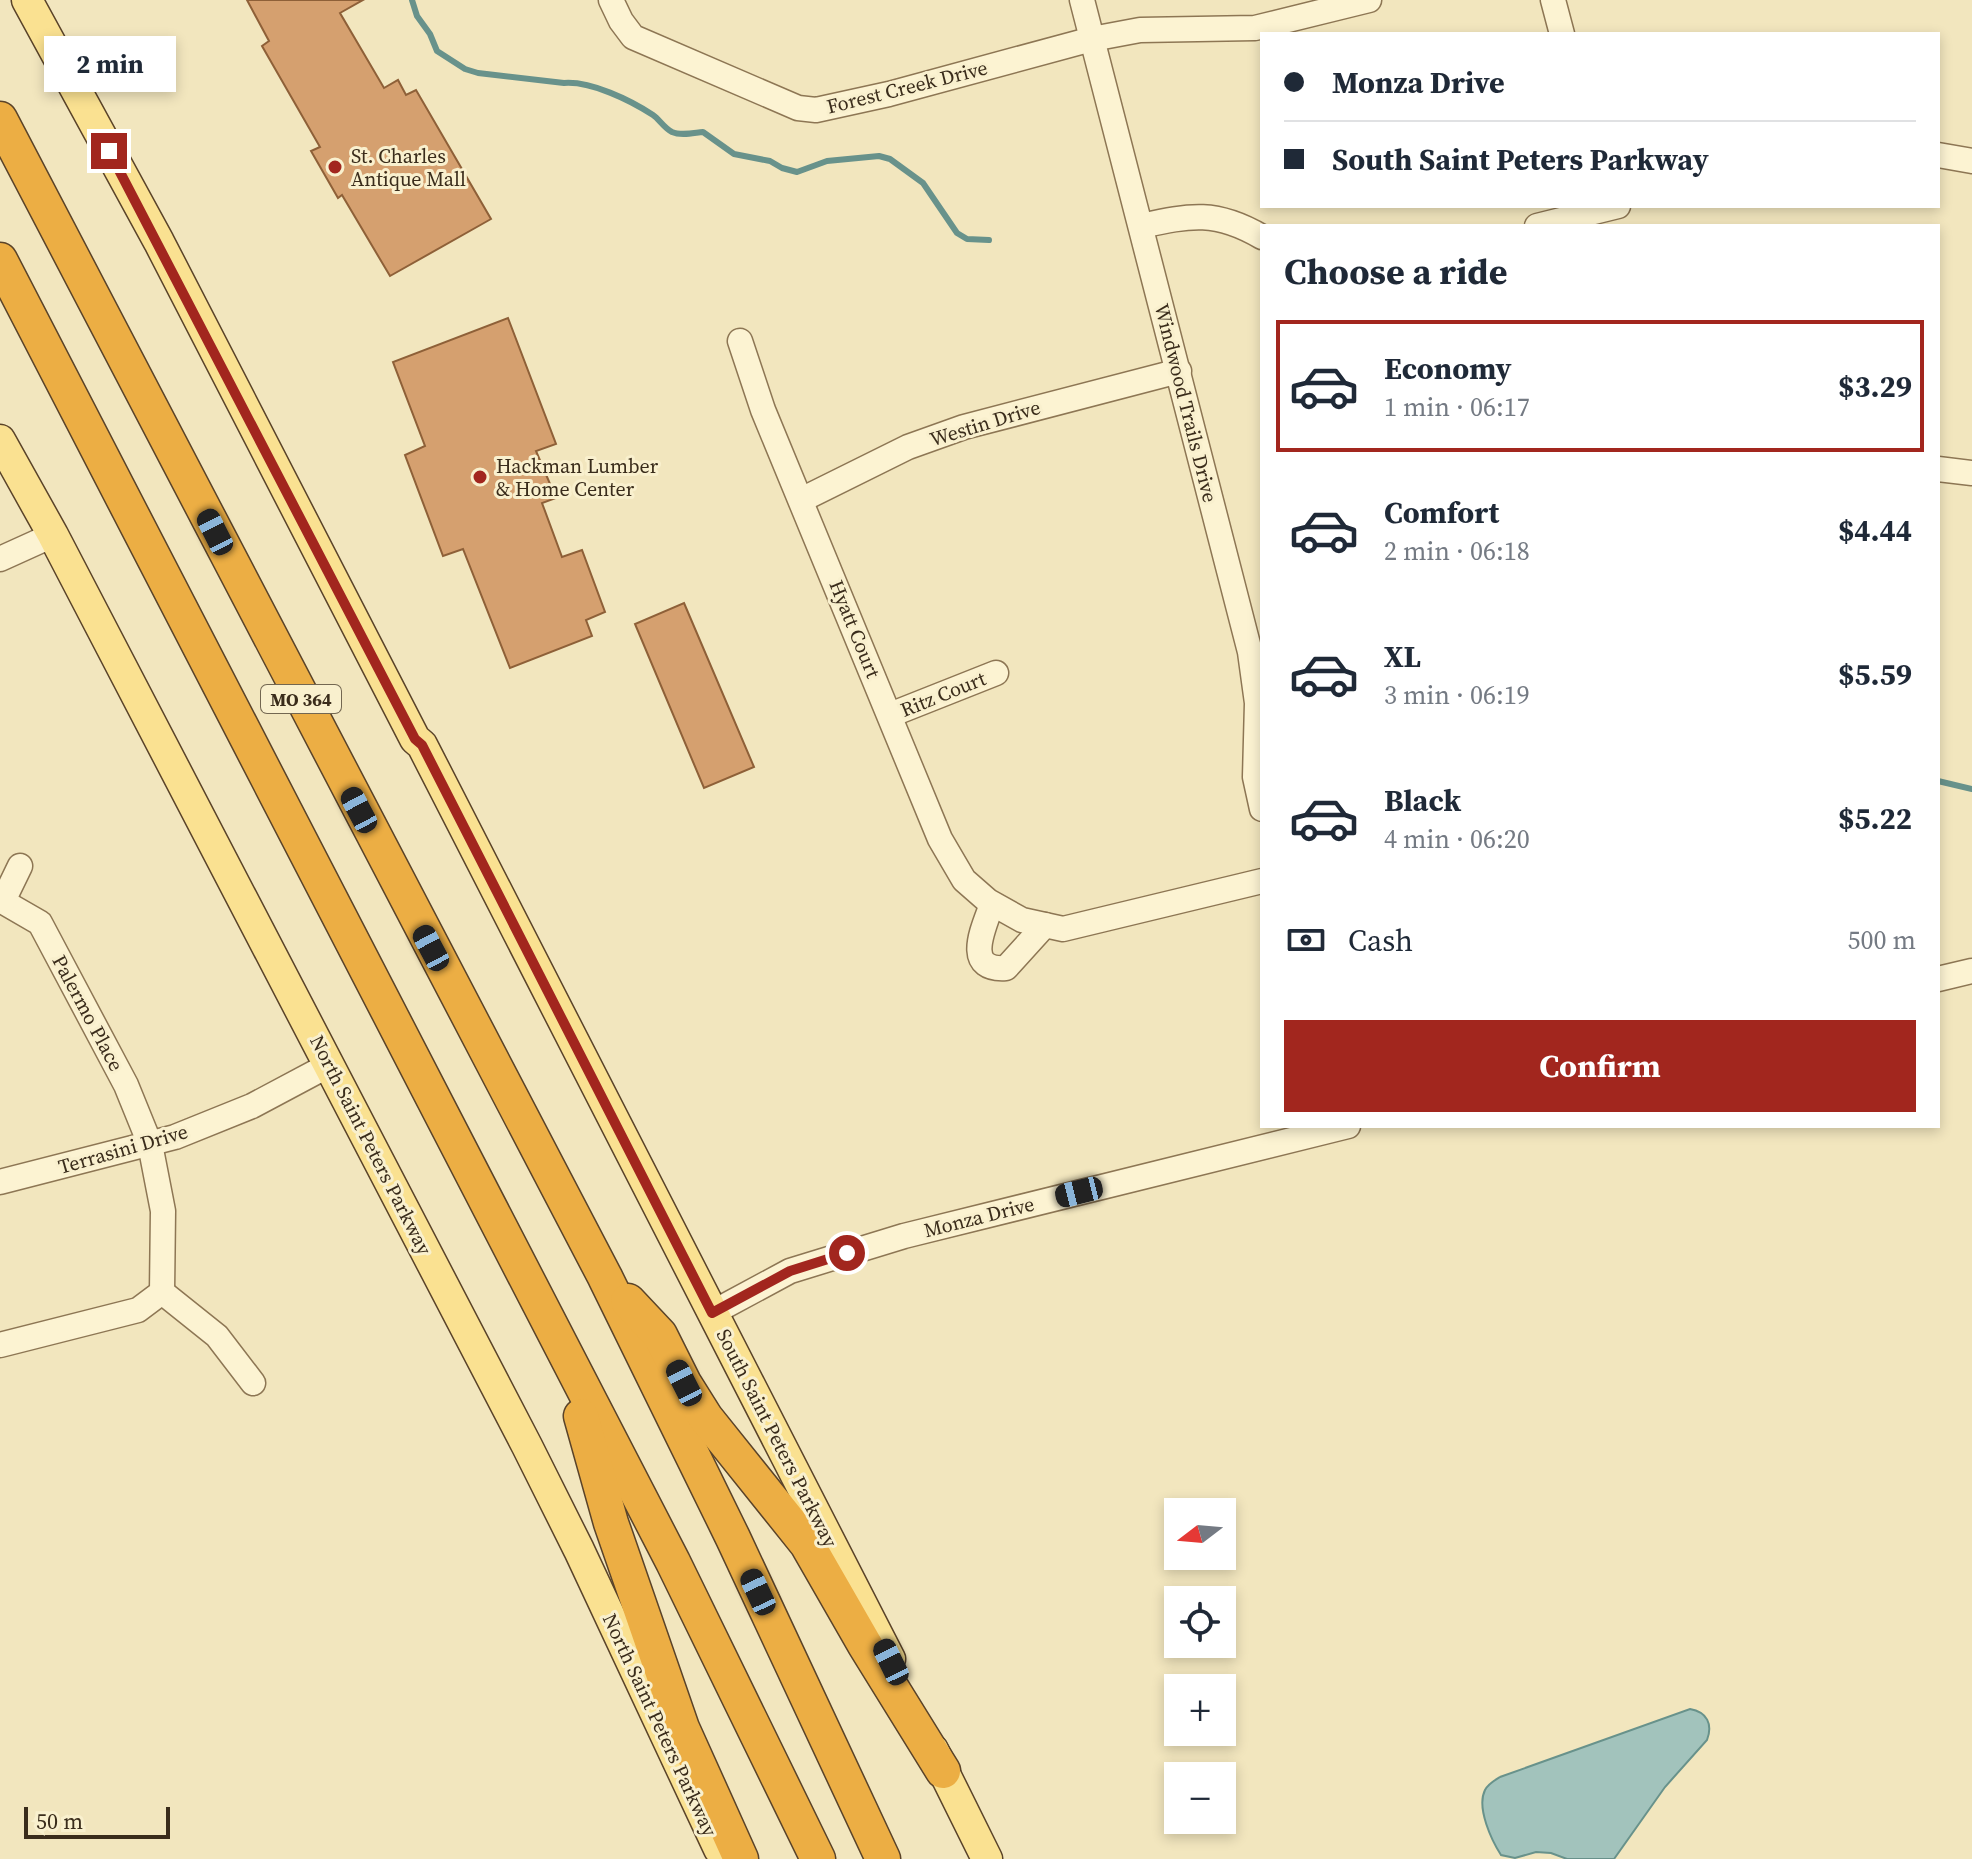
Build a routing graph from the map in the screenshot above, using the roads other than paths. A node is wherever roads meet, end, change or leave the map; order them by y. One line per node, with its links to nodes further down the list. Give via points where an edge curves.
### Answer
1 (27, 0): 41 (main road, South Saint Peters Parkway, via 422,745)
2 (611, 0): 7 (street, Forest Creek Drive, via 633,37 798,108 816,110)
3 (1082, 0): 7 (street, Windwood Trails Drive)
4 (1369, 0): 7 (street, Forest Creek Drive, via 1255,28 1140,30)
5 (1553, 0): 6 (street)
6 (1561, 32)
7 (1092, 39): 13 (street, Windwood Trails Drive)
8 (0, 119): 39 (highway, MO 364)
9 (1940, 155): 10 (street)
10 (1972, 161)
11 (1610, 212): 12 (street)
12 (1547, 224)
13 (1141, 226): 14 (street, via 1189,215 1240,224); 17 (street, Windwood Trails Drive)
14 (1260, 236)
15 (0, 260): 43 (highway, MO 364)
16 (740, 341): 21 (street, Hyatt Court)
17 (1179, 371): 21 (street, Westin Drive, via 964,427 908,447); 24 (street, Windwood Trails Drive)
18 (0, 440): 22 (main road, North Saint Peters Parkway)
19 (1940, 469): 20 (street)
20 (1972, 473)
21 (801, 500): 26 (street, Hyatt Court)
22 (53, 535): 23 (street); 35 (main road, North Saint Peters Parkway)
23 (0, 559)
24 (1256, 651): 27 (street, Windwood Trails Drive, via 1255,777)
25 (996, 673): 26 (street, Ritz Court)
26 (890, 715): 31 (street, Hyatt Court, via 940,839 964,880)
27 (1260, 800)
28 (20, 866): 30 (street, Palermo Place)
29 (1260, 881): 32 (street, Hyatt Court, via 1063,929)
30 (1, 901): 37 (street, Palermo Place, via 40,923 126,1085)
31 (992, 904): 32 (street, Hyatt Court); 32 (street, via 978,948 991,967 1006,968)
32 (1045, 925)
33 (1972, 971): 34 (street)
34 (1940, 979)
35 (329, 1065): 37 (street, Terrasini Drive, via 252,1106); 46 (main road, North Saint Peters Parkway, via 547,1485)
36 (1336, 1128): 41 (street, Monza Drive, via 904,1236 790,1271)
37 (150, 1144): 38 (street, Terrasini Drive); 40 (street, Palermo Place, via 163,1211)
38 (0, 1182)
39 (605, 1277): 45 (highway, via 660,1335 706,1418 807,1544); 49 (highway, MO 364)
40 (162, 1292): 42 (street, via 138,1310); 44 (street, via 217,1336)
41 (712, 1313): 45 (main road, South Saint Peters Parkway)
42 (0, 1345)
43 (562, 1346): 47 (highway, via 611,1523 656,1655 687,1740); 48 (highway, MO 364)
44 (253, 1383)
45 (943, 1771): 50 (main road, South Saint Peters Parkway)
46 (723, 1859)
47 (741, 1859)
48 (818, 1859)
49 (883, 1859)
50 (987, 1859)

